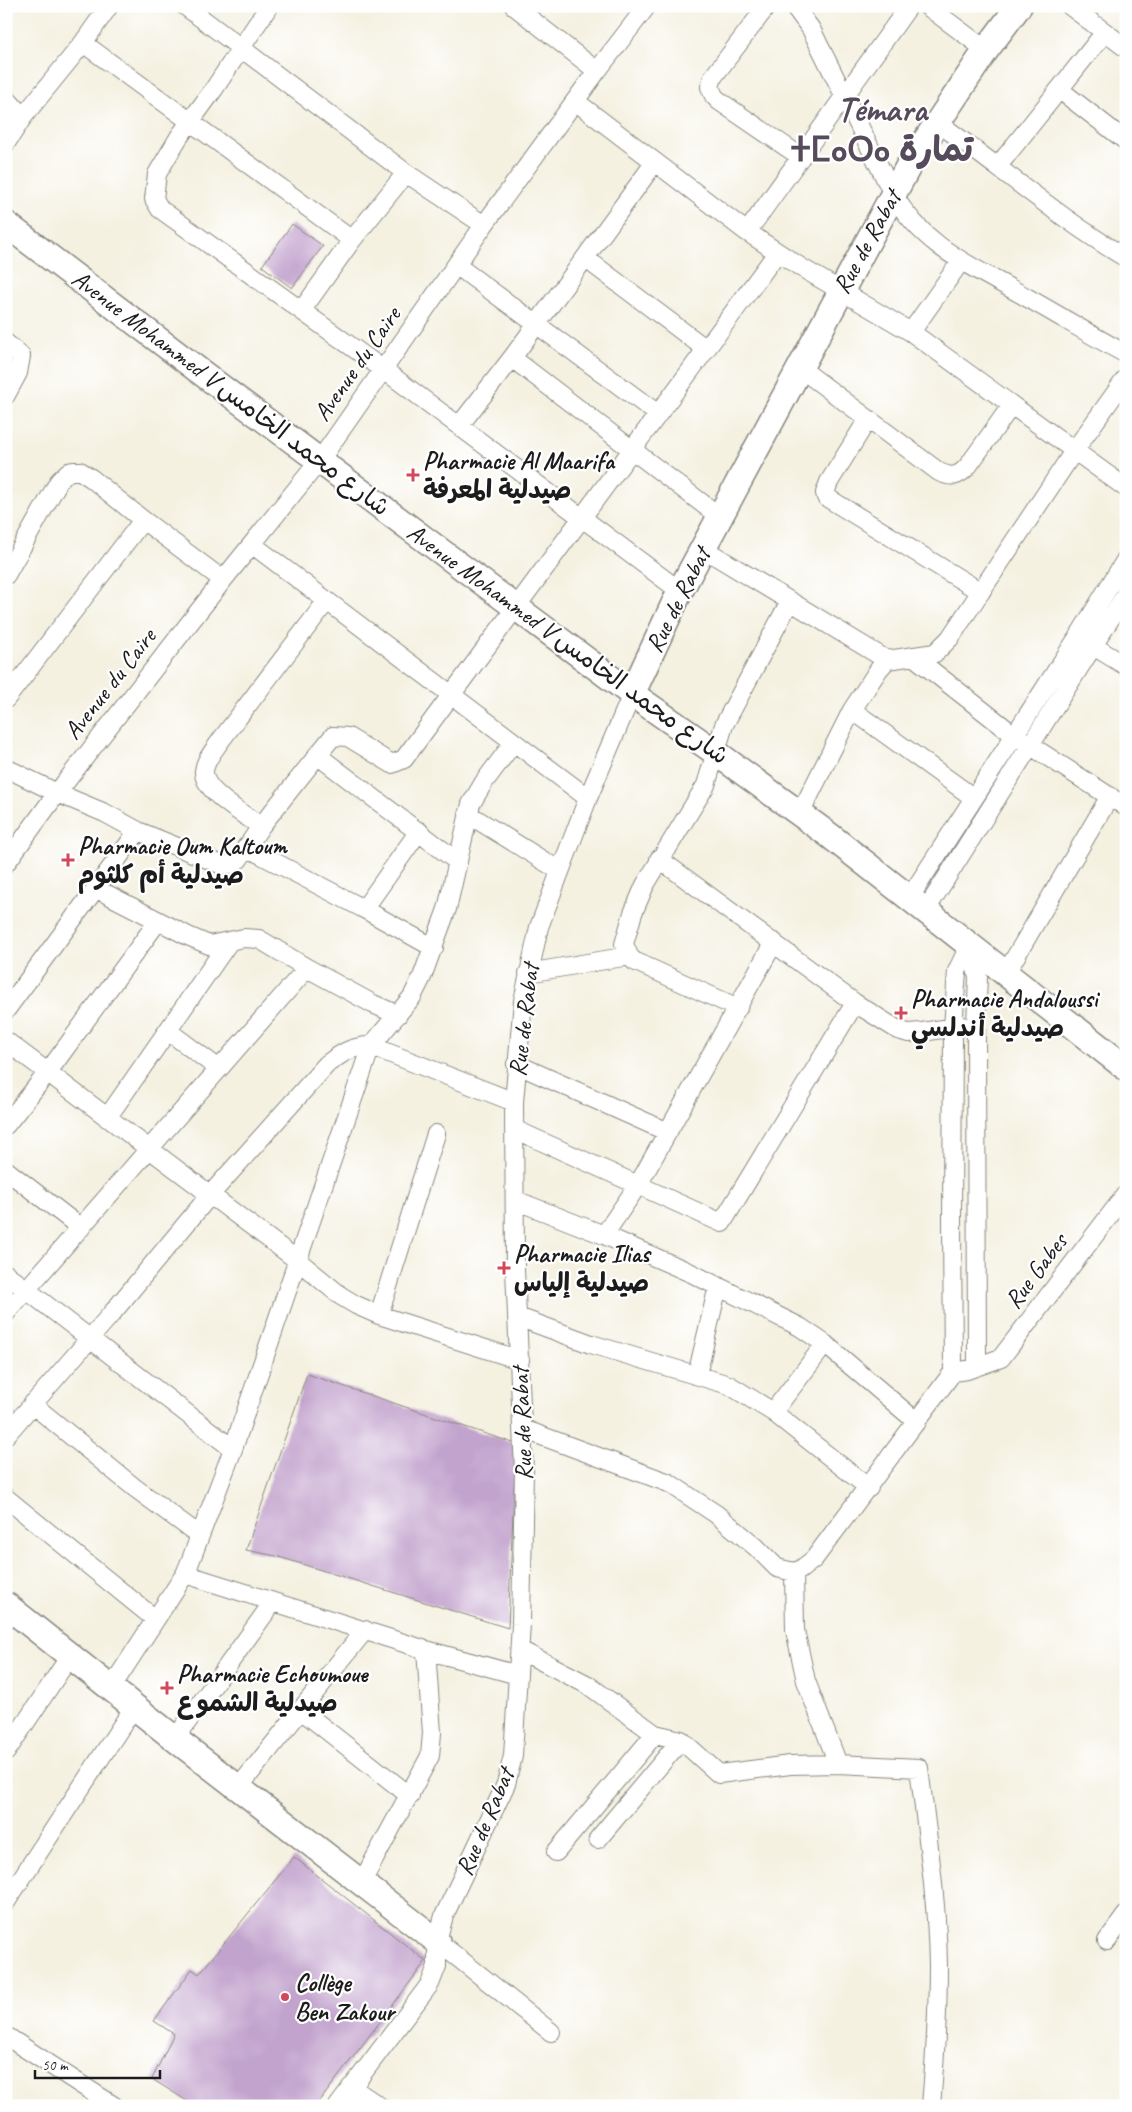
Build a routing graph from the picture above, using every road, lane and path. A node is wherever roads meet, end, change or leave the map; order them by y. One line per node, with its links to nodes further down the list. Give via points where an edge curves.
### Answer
1 (109, 6): 13 (street)
2 (185, 6): 14 (street)
3 (268, 6): 14 (street)
4 (648, 6): 17 (street, Avenue du Caire)
5 (766, 6): 27 (street, via 713,77 710,87 719,101)
6 (794, 6): 19 (street, via 811,29)
7 (909, 6): 19 (street)
8 (927, 6): 16 (street)
9 (1019, 6): 16 (main road, Rue de Rabat)
10 (1070, 6): 12 (street)
11 (524, 9): 17 (street)
12 (1105, 32): 15 (street); 18 (street)
13 (82, 43): 22 (street); 23 (street)
14 (241, 48): 23 (street); 30 (street)
15 (1126, 48)
16 (986, 50): 24 (main road, Rue de Rabat)
17 (597, 71): 21 (street, Avenue du Caire)
18 (1060, 90): 25 (street); 29 (street)
19 (844, 96): 27 (street); 31 (street)
20 (6, 98): 22 (street)
21 (575, 101): 28 (street); 33 (street, Avenue du Caire)
22 (23, 117): 26 (street)
23 (190, 122): 35 (street); 42 (street, via 157,174 154,199 160,209)
24 (938, 122): 29 (street); 31 (main road, Rue de Rabat)
25 (1126, 141)
26 (6, 142)
27 (801, 157): 34 (street)
28 (655, 162): 34 (street); 37 (street)
29 (998, 166): 38 (street, via 1067,220)
30 (406, 173): 33 (street); 35 (street)
31 (893, 194): 39 (street, via 915,226); 41 (main road, Rue de Rabat)
32 (6, 224): 59 (main road, Avenue Mohammed V شارع محمد الخامس)
33 (484, 225): 40 (street, Avenue du Caire)
34 (747, 232): 36 (street)
35 (352, 240): 42 (street)
36 (777, 252): 41 (street); 46 (street)
37 (585, 258): 43 (street); 46 (street)
38 (1126, 258)
39 (961, 262): 44 (street); 47 (street)
40 (456, 265): 43 (street); 50 (street, Avenue du Caire)
41 (840, 290): 44 (street); 49 (main road, Rue de Rabat)
42 (302, 310): 50 (street)
43 (536, 324): 48 (street); 54 (street)
44 (911, 332): 53 (street)
45 (6, 343): 52 (street, via 21,356 18,373)
46 (706, 349): 54 (street)
47 (1126, 354)
48 (512, 358): 56 (street); 57 (street)
49 (800, 368): 55 (street); 62 (main road, Rue de Rabat)
50 (384, 370): 56 (street); 59 (street, Avenue du Caire)
51 (1126, 378): 58 (street)
52 (6, 395)
53 (1011, 406): 55 (street, via 968,466 953,477 939,472); 58 (street)
54 (658, 414): 57 (street)
55 (868, 419): 70 (street, via 829,482 824,493 826,497)
56 (459, 426): 61 (street)
57 (631, 450): 61 (street); 62 (street)
58 (1074, 451): 60 (street); 70 (street)
59 (320, 460): 64 (street, Avenue du Caire); 74 (main road, Avenue Mohammed V شارع محمد الخامس)
60 (1126, 488)
61 (581, 517): 69 (street); 74 (street)
62 (720, 517): 65 (main road, Rue de Rabat)
63 (143, 520): 67 (street, via 91,478 80,471 68,472 59,481); 68 (street); 82 (street)
64 (253, 545): 68 (street, Avenue du Caire); 73 (street)
65 (704, 549): 69 (main road, Rue de Rabat); 72 (street)
66 (1126, 559): 75 (street)
67 (6, 575)
68 (223, 580): 90 (street, Avenue du Caire)
69 (680, 591): 81 (main road, Rue de Rabat)
70 (981, 592): 77 (street, via 942,648 931,655)
71 (1126, 594): 76 (street)
72 (790, 601): 78 (street); 87 (street, via 724,725)
73 (326, 602): 80 (street); 97 (street, via 220,740 204,772 207,783 219,796)
74 (515, 607): 80 (street); 81 (main road, Avenue Mohammed V شارع محمد الخامس)
75 (1078, 637): 76 (street); 84 (street)
76 (1094, 646): 79 (street); 86 (street)
77 (913, 656): 78 (street); 84 (street)
78 (887, 660): 83 (street)
79 (1126, 666)
80 (451, 694): 85 (street); 88 (street, via 404,759 398,762 387,763 348,736 341,735 333,736)
81 (632, 694): 87 (main road, Avenue Mohammed V شارع محمد الخامس); 92 (street, Rue de Rabat)
82 (6, 699)
83 (852, 710): 93 (street); 96 (street)
84 (1014, 735): 86 (street); 93 (street)
85 (514, 742): 92 (street); 95 (street, via 484,782)
86 (1031, 746): 91 (street); 106 (street)
87 (715, 752): 96 (main road, Avenue Mohammed V شارع محمد الخامس); 101 (street, via 706,785)
88 (317, 755): 97 (street); 99 (street)
89 (6, 768): 90 (street)
90 (57, 793): 98 (street); 103 (street, Avenue du Caire)
91 (1110, 796): 94 (street); 116 (street)
92 (588, 798): 104 (street, Rue de Rabat)
93 (974, 798): 106 (street)
94 (1126, 807)
95 (468, 814): 102 (street); 104 (street)
96 (800, 814): 106 (main road, Avenue Mohammed V شارع محمد الخامس)
97 (261, 826): 100 (street)
98 (138, 831): 100 (street, via 222,865 239,859); 105 (street)
99 (419, 831): 102 (street); 107 (street)
100 (246, 848): 107 (street)
101 (659, 859): 110 (street); 113 (street, via 627,931 624,944)
102 (458, 862): 112 (street, via 448,909)
103 (6, 864)
104 (560, 871): 115 (street, Rue de Rabat, via 539,927)
105 (95, 888): 108 (street); 119 (street)
106 (918, 904): 111 (main road, Avenue Mohammed V شارع محمد الخامس)
107 (364, 909): 112 (street)
108 (158, 921): 109 (street, via 209,945); 129 (street)
109 (229, 942): 114 (street, via 258,939); 123 (street)
110 (774, 942): 117 (street); 118 (street)
111 (970, 944): 116 (main road, Avenue Mohammed V شارع محمد الخامس); 121 (street, via 978,977); 122 (street, via 957,971)
112 (434, 948): 120 (street, via 412,997)
113 (629, 956): 115 (street); 118 (street)
114 (307, 968): 120 (street); 128 (street)
115 (528, 973): 126 (street, Rue de Rabat)
116 (1006, 973): 127 (main road, Avenue Mohammed V شارع محمد الخامس)
117 (855, 1003): 122 (street, via 903,1031); 138 (street, via 722,1223)
118 (738, 1008): 134 (street)
119 (6, 1010)
120 (398, 1015): 125 (street)
121 (976, 1024): 122 (street); 154 (street)
122 (952, 1028): 155 (street)
123 (168, 1031): 128 (street); 131 (street)
124 (6, 1041): 129 (street)
125 (371, 1046): 130 (street); 140 (street, via 347,1050 327,1064); 144 (street)
126 (516, 1064): 130 (street, Rue de Rabat); 134 (street)
127 (1126, 1068)
128 (219, 1069): 136 (street)
129 (48, 1072): 131 (street); 132 (street)
130 (514, 1102): 133 (street, Rue de Rabat)
131 (107, 1118): 136 (street)
132 (6, 1125)
133 (514, 1129): 138 (street); 141 (street, Rue de Rabat)
134 (668, 1132): 138 (street)
135 (436, 1134): 149 (street)
136 (149, 1149): 140 (street); 142 (street)
137 (6, 1170): 142 (street)
138 (638, 1185): 143 (street)
139 (1126, 1194): 154 (street, Rue Gabes, via 1001,1358)
140 (210, 1195): 144 (street); 151 (street)
141 (516, 1200): 143 (street); 150 (street, Rue de Rabat)
142 (81, 1228): 147 (street)
143 (604, 1235): 146 (street)
144 (297, 1260): 149 (street, via 341,1296); 162 (street)
145 (6, 1274): 147 (street)
146 (718, 1286): 152 (street, via 800,1327); 156 (street)
147 (28, 1290): 148 (street); 151 (street)
148 (6, 1313)
149 (379, 1315): 153 (street)
150 (518, 1316): 153 (street, Rue de Rabat); 156 (street, via 591,1344)
151 (90, 1338): 157 (street); 162 (street)
152 (825, 1344): 158 (street); 159 (street)
153 (520, 1360): 160 (street, Rue de Rabat)
154 (977, 1367): 155 (street, Rue Gabes)
155 (954, 1372): 159 (street)
156 (697, 1375): 158 (street, via 729,1384)
157 (32, 1404): 161 (street); 165 (street, via 135,1488)
158 (773, 1412): 163 (street)
159 (917, 1422): 163 (street)
160 (523, 1429): 166 (street, via 669,1483 716,1514 756,1546 777,1568); 173 (street, Rue de Rabat)
161 (6, 1435)
162 (232, 1449): 165 (street)
163 (868, 1488): 166 (street, via 814,1559)
164 (6, 1498): 170 (street)
165 (200, 1535): 167 (street)
166 (794, 1572): 183 (street, via 795,1630 806,1681)
167 (184, 1574): 168 (street); 170 (street)
168 (273, 1602): 171 (street); 180 (street)
169 (6, 1605): 174 (main road)
170 (155, 1619): 176 (street)
171 (365, 1630): 172 (street); 178 (street)
172 (426, 1650): 175 (street); 185 (street, via 431,1746 426,1766)
173 (520, 1650): 175 (street, Rue de Rabat); 179 (street, via 588,1684)
174 (70, 1656): 176 (main road); 182 (street)
175 (518, 1675): 192 (street, Rue de Rabat, via 513,1756 506,1784 450,1901)
176 (110, 1688): 177 (main road)
177 (134, 1707): 180 (main road); 189 (street)
178 (301, 1710): 184 (street); 185 (street)
179 (654, 1734): 181 (street); 187 (street)
180 (175, 1739): 184 (main road)
181 (681, 1740): 183 (street, via 719,1774 790,1764); 186 (street)
182 (9, 1743)
183 (838, 1764): 199 (street, via 919,1768 931,1862 938,1964)
184 (239, 1787): 188 (main road)
185 (410, 1796): 188 (street)
186 (598, 1839)
187 (556, 1852)
188 (362, 1882): 192 (main road)
189 (6, 1902)
190 (1126, 1915): 191 (street)
191 (1107, 1940)
192 (437, 1941): 193 (street); 195 (street, Rue de Rabat, via 437,1966 430,1984)
193 (551, 2032)
194 (6, 2036): 196 (street)
195 (352, 2087): 197 (street, Rue de Rabat); 198 (street)
196 (114, 2106)
197 (338, 2106)
198 (379, 2106)
199 (931, 2106)

